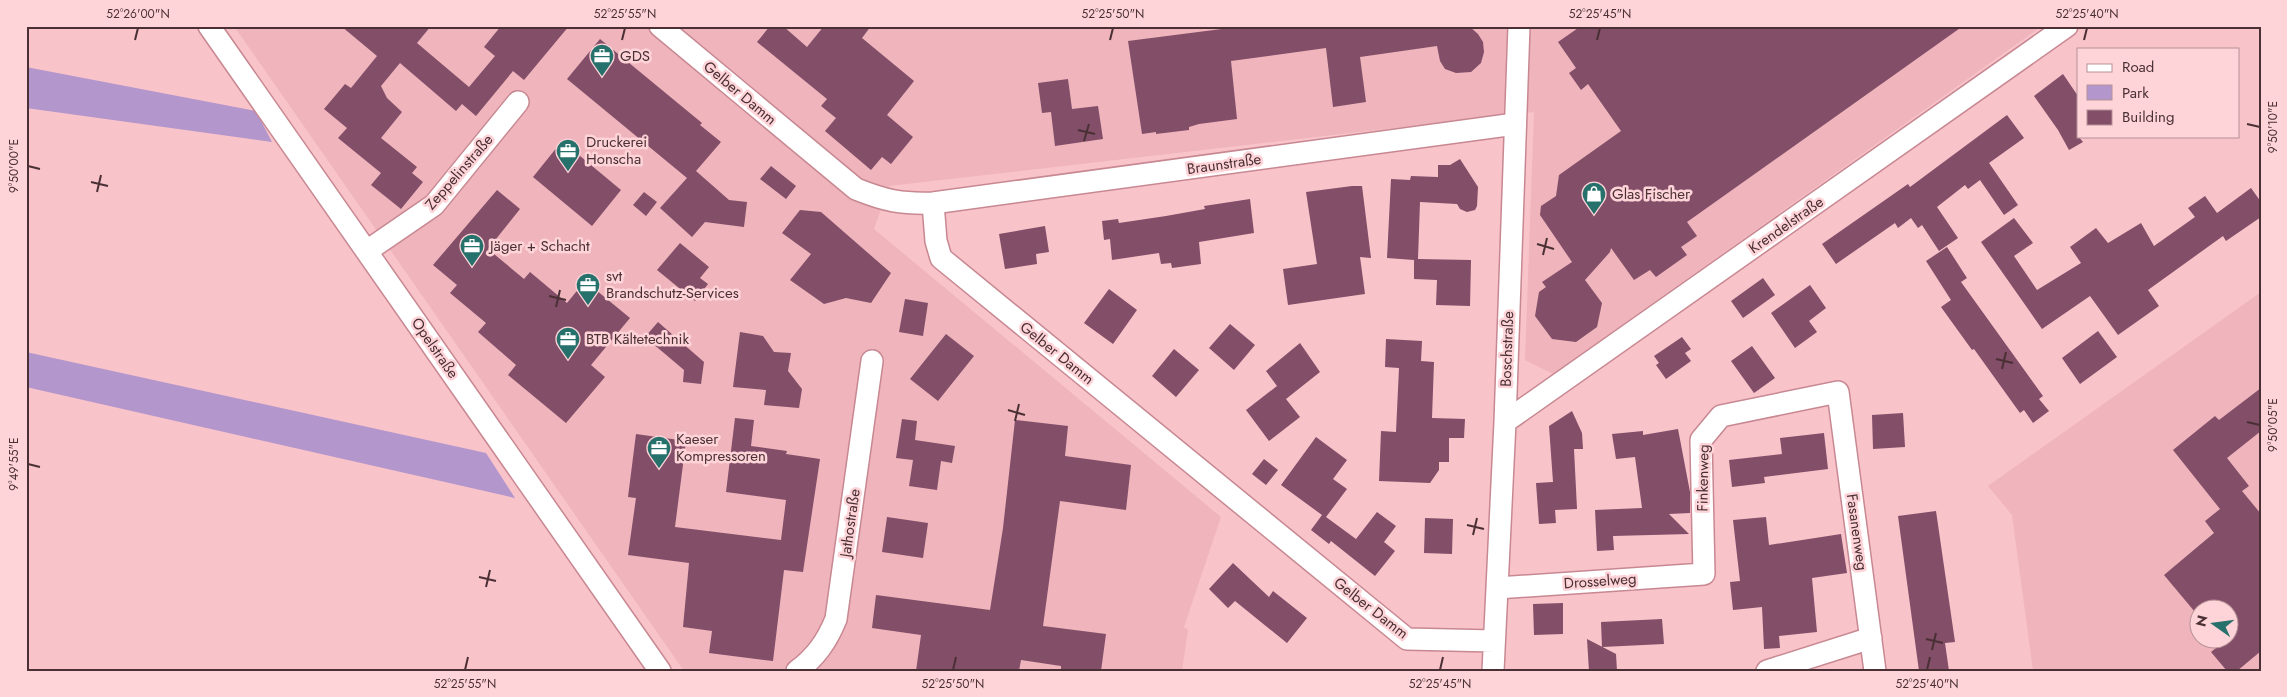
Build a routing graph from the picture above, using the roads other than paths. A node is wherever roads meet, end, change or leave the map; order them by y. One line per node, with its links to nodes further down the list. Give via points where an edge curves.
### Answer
1 (209, 26): 8 (street, Opelstraße)
2 (660, 26): 7 (street, Gelber Damm, via 856,189 888,201)
3 (1520, 26): 6 (street, Boschstraße)
4 (2067, 26): 11 (street, Krendelstraße)
5 (518, 102): 8 (street, Zeppelinstraße, via 434,205)
6 (1515, 124): 7 (street, Braunstraße); 11 (street, Boschstraße)
7 (933, 203): 15 (street, Gelber Damm, via 936,241 941,258 1407,639)
8 (367, 251): 16 (street, Opelstraße)
9 (872, 361): 17 (street, Jathostraße, via 836,619 818,652)
10 (1838, 392): 12 (street, Finkenweg, via 1721,416 1701,440); 14 (street, Fasanenweg)
11 (1505, 422): 13 (street, Boschstraße)
12 (1704, 574): 13 (street, Drosselweg)
13 (1497, 588): 15 (street, Boschstraße)
14 (1871, 638): 19 (street); 20 (street, Fasanenweg)
15 (1494, 641): 18 (street, Boschstraße)
16 (660, 671)
17 (797, 671)
18 (1493, 671)
19 (1767, 671)
20 (1875, 671)

